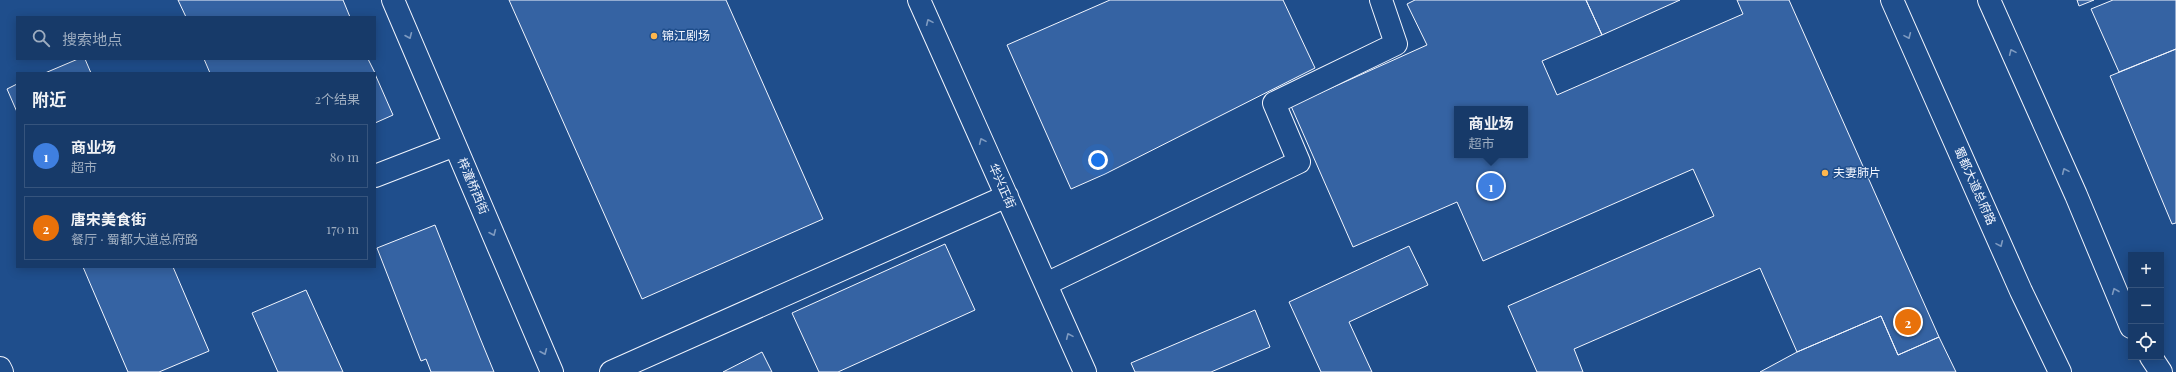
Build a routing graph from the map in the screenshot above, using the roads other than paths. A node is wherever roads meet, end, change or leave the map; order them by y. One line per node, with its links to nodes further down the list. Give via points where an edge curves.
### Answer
1 (393, 0): 6 (street, 梓潼桥西街, one-way to 6)
2 (919, 0): 8 (street, 华兴正街, one-way to 2)
3 (1381, 0): 9 (street, via 1396,44 1274,103 1299,162)
4 (1892, 0): 17 (street, 蜀都大道总府路, one-way to 17, via 2021,291)
5 (1989, 0): 10 (street, one-way to 5, via 2073,188)
6 (455, 145): 7 (street); 14 (street, 梓潼桥西街, one-way to 14)
7 (376, 176)
8 (1007, 196): 9 (street, 华兴正街); 15 (street)
9 (1046, 284): 16 (street, 华兴正街, one-way to 9)
10 (2130, 324)
11 (2153, 360): 18 (street)
12 (0, 368): 13 (street)
13 (2, 372)
14 (552, 372)
15 (611, 372)
16 (1085, 372)
17 (2060, 372)
18 (2161, 372)

